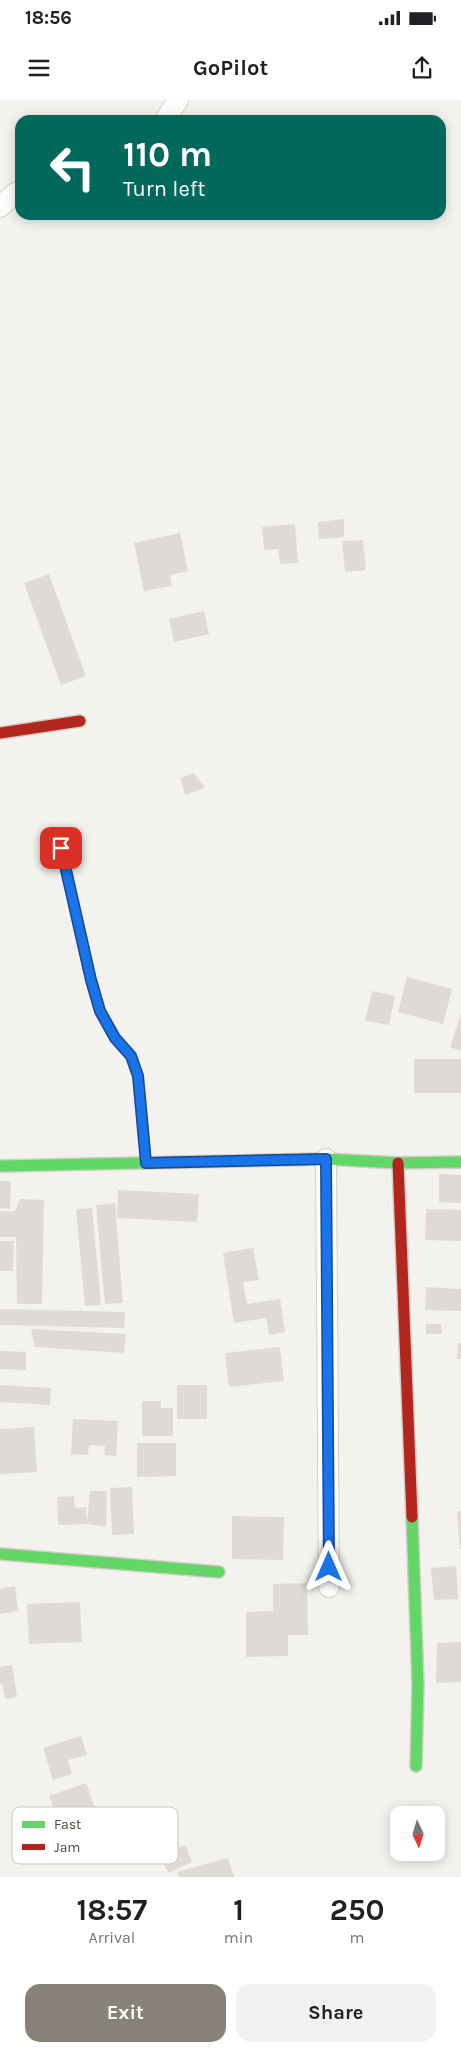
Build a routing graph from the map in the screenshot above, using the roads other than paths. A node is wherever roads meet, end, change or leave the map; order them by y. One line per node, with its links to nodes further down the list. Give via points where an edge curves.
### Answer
1 (178, 100): 2 (street)
2 (168, 115)
3 (15, 193): 4 (street)
4 (0, 208)
5 (80, 721): 6 (street)
6 (0, 733)
7 (61, 848): 10 (lane, via 100,1011 115,1038 131,1056 138,1076)
8 (326, 1159): 10 (street); 11 (street); 15 (street)
9 (461, 1162): 11 (street)
10 (146, 1163): 12 (street)
11 (398, 1163): 16 (street, via 418,1685)
12 (0, 1166)
13 (0, 1554): 14 (street)
14 (219, 1572)
15 (329, 1587)
16 (416, 1766)

